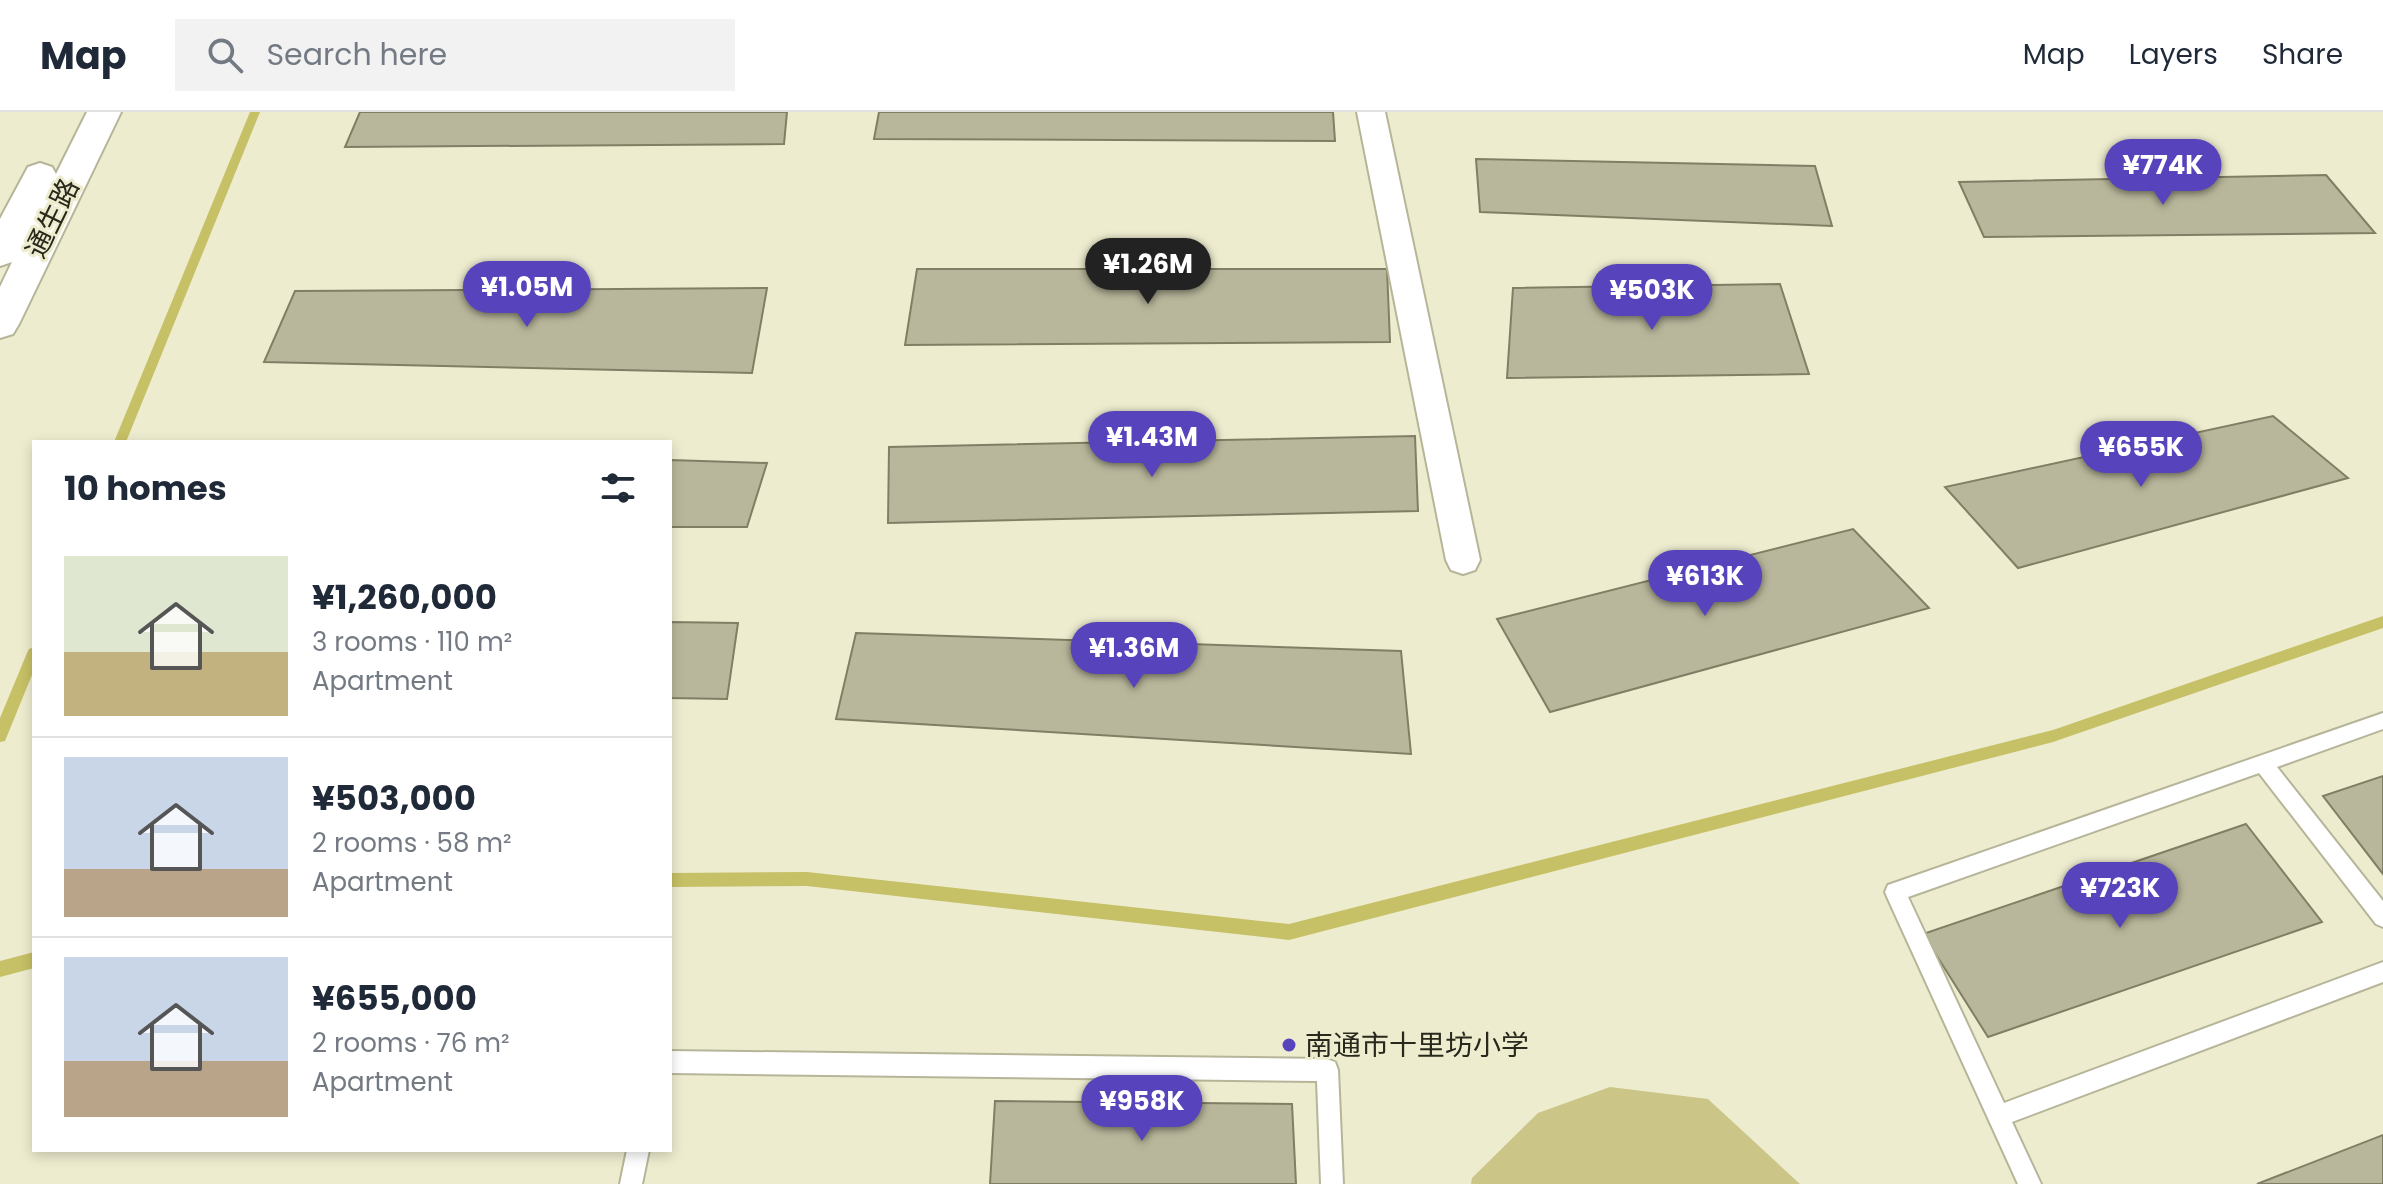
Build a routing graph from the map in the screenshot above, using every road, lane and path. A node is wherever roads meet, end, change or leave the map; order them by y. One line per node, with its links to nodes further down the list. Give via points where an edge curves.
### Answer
1 (72, 112): 4 (street, 通生路)
2 (104, 112): 5 (street, 通生路)
3 (1371, 112): 6 (street)
4 (0, 253)
5 (0, 324)
6 (1463, 560)
7 (2383, 721): 8 (lane)
8 (2263, 763): 9 (lane); 12 (lane, via 1895,892)
9 (2383, 917)
10 (2383, 972): 12 (lane)
11 (672, 1062): 15 (lane, via 1327,1070)
12 (1998, 1116): 16 (lane)
13 (638, 1152): 14 (lane)
14 (631, 1184)
15 (1332, 1184)
16 (2030, 1184)

